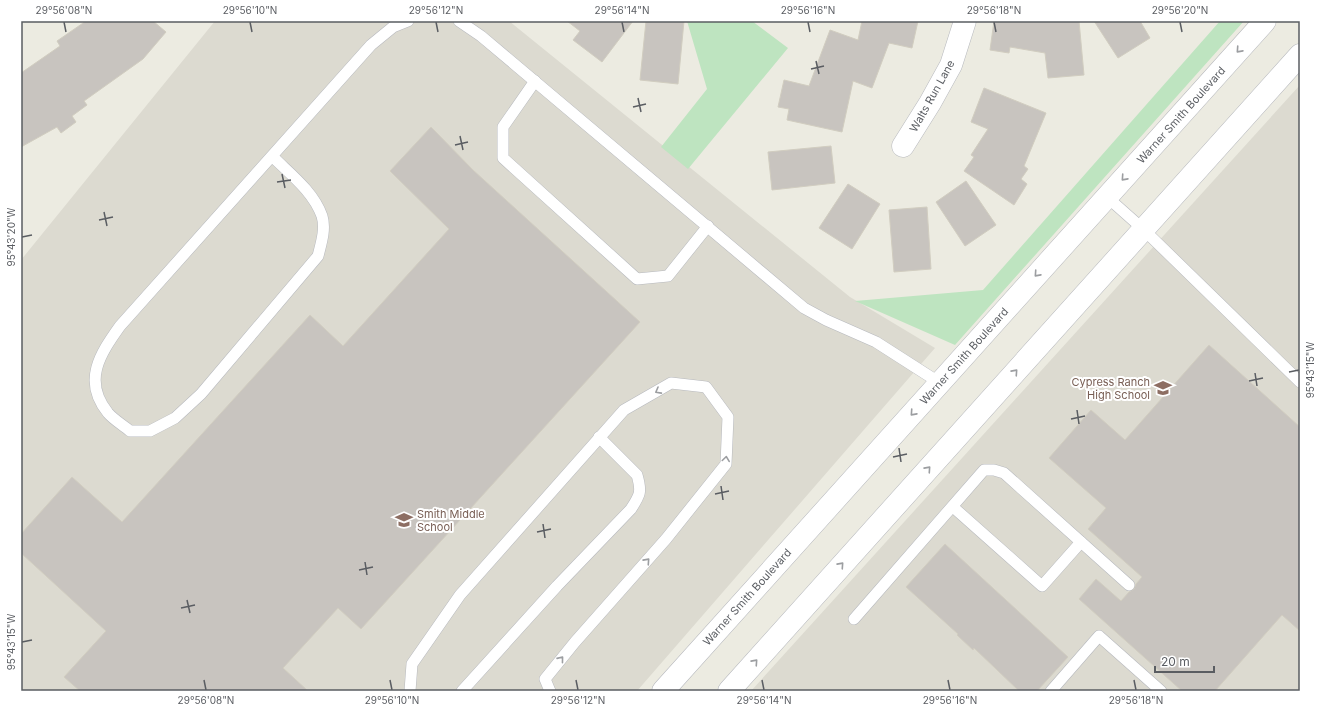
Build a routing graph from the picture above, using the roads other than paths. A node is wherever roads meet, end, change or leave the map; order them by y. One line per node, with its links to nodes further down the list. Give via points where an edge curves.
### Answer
1 (408, 21): 8 (lane, via 393,27 371,46)
2 (459, 21): 6 (lane, via 482,36)
3 (965, 21): 7 (street, Walts Run Lane, via 951,65)
4 (1266, 21): 9 (street, Warner Smith Boulevard, one-way to 9)
5 (1300, 55): 11 (street)
6 (535, 81): 10 (lane); 10 (lane, via 503,127 503,158 637,279 668,276)
7 (903, 146)
8 (272, 156): 8 (lane, via 120,326 103,350 94,374 98,395 108,413 130,431 150,431 175,418 191,404 318,256 323,239 322,217 310,194)
9 (1107, 197): 11 (lane); 13 (street, Warner Smith Boulevard, one-way to 13)
10 (708, 226): 13 (lane, via 804,308 876,342)
11 (1143, 229): 12 (lane); 23 (street, one-way to 11)
12 (1300, 382)
13 (940, 383): 22 (street, Warner Smith Boulevard, one-way to 22)
14 (599, 437): 19 (lane, via 460,595 412,664); 20 (lane, via 637,475 640,495 631,510 557,586); 21 (lane, one-way to 14, via 545,679 666,539 726,464 728,417 706,387 671,383 624,410)
15 (953, 507): 16 (lane, via 984,470 994,470 1004,473); 16 (lane, via 1042,586); 18 (lane)
16 (1081, 542): 17 (lane)
17 (1129, 585)
18 (854, 619)
19 (410, 691)
20 (462, 691)
21 (550, 691)
22 (663, 691)
23 (729, 691)
24 (1050, 691): 25 (lane, via 1099,636)
25 (1161, 691)

